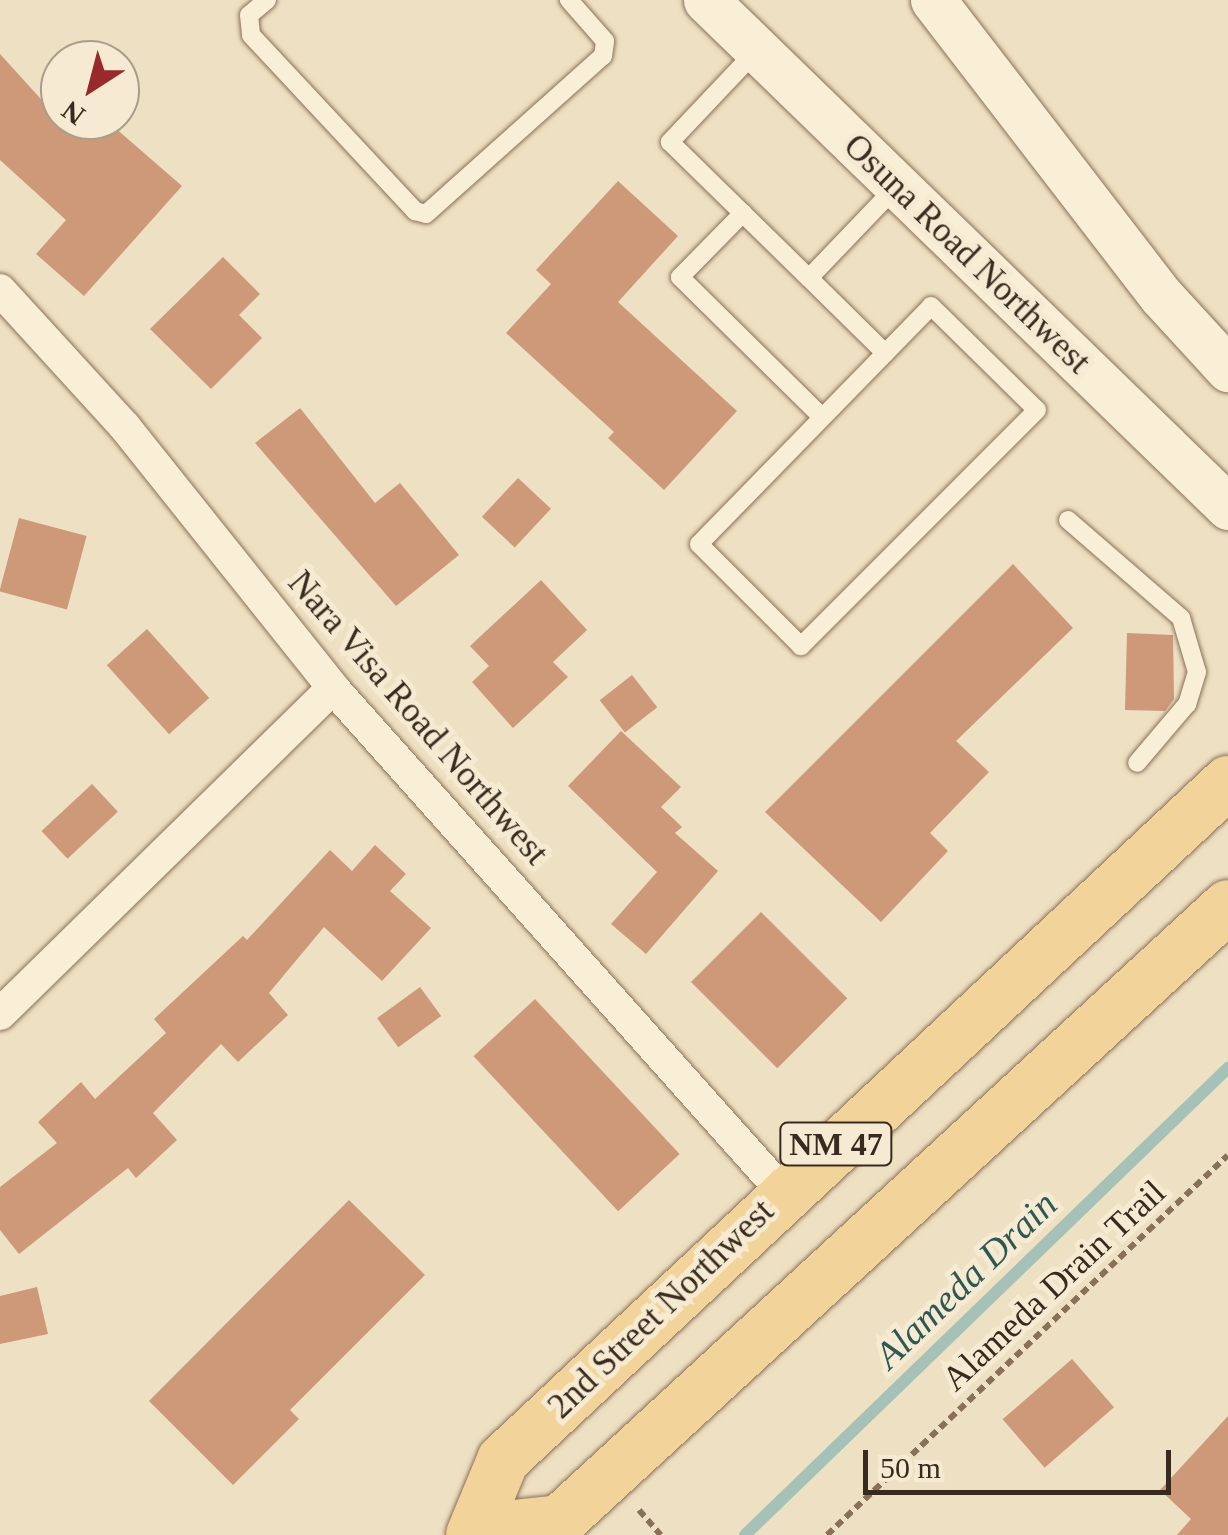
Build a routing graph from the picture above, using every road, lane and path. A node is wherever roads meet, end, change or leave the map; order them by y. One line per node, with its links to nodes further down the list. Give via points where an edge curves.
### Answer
1 (268, 0): 2 (lane, via 249,15 251,35 426,214 602,56 605,41)
2 (569, 0)
3 (706, 0): 5 (main road, Osuna Road Northwest)
4 (933, 0): 11 (main road, via 1162,296)
5 (758, 50): 6 (main road, Osuna Road Northwest); 7 (lane, via 670,142)
6 (897, 186): 8 (lane); 13 (main road, Osuna Road Northwest)
7 (742, 213): 8 (lane); 12 (lane, via 680,277)
8 (810, 278): 10 (lane)
9 (0, 290): 15 (street, Nara Visa Road Northwest, via 125,427)
10 (885, 353): 12 (lane); 12 (lane, via 931,306 1036,410 801,646 699,544)
11 (1228, 369)
12 (822, 418)
13 (1228, 508)
14 (1068, 520): 16 (lane, via 1180,618 1197,672 1187,704)
15 (333, 688): 19 (street); 21 (street, Nara Visa Road Northwest)
16 (1138, 762)
17 (1228, 782): 21 (main road, 2nd Street Northwest / NM 47)
18 (1228, 906): 22 (main road, 2nd Street Northwest / NM 47, via 560,1522)
19 (0, 1014)
20 (1228, 1155): 23 (path, Alameda Drain Trail)
21 (783, 1192): 22 (main road, 2nd Street Northwest / NM 47, via 504,1460)
22 (475, 1532)
23 (827, 1535)

